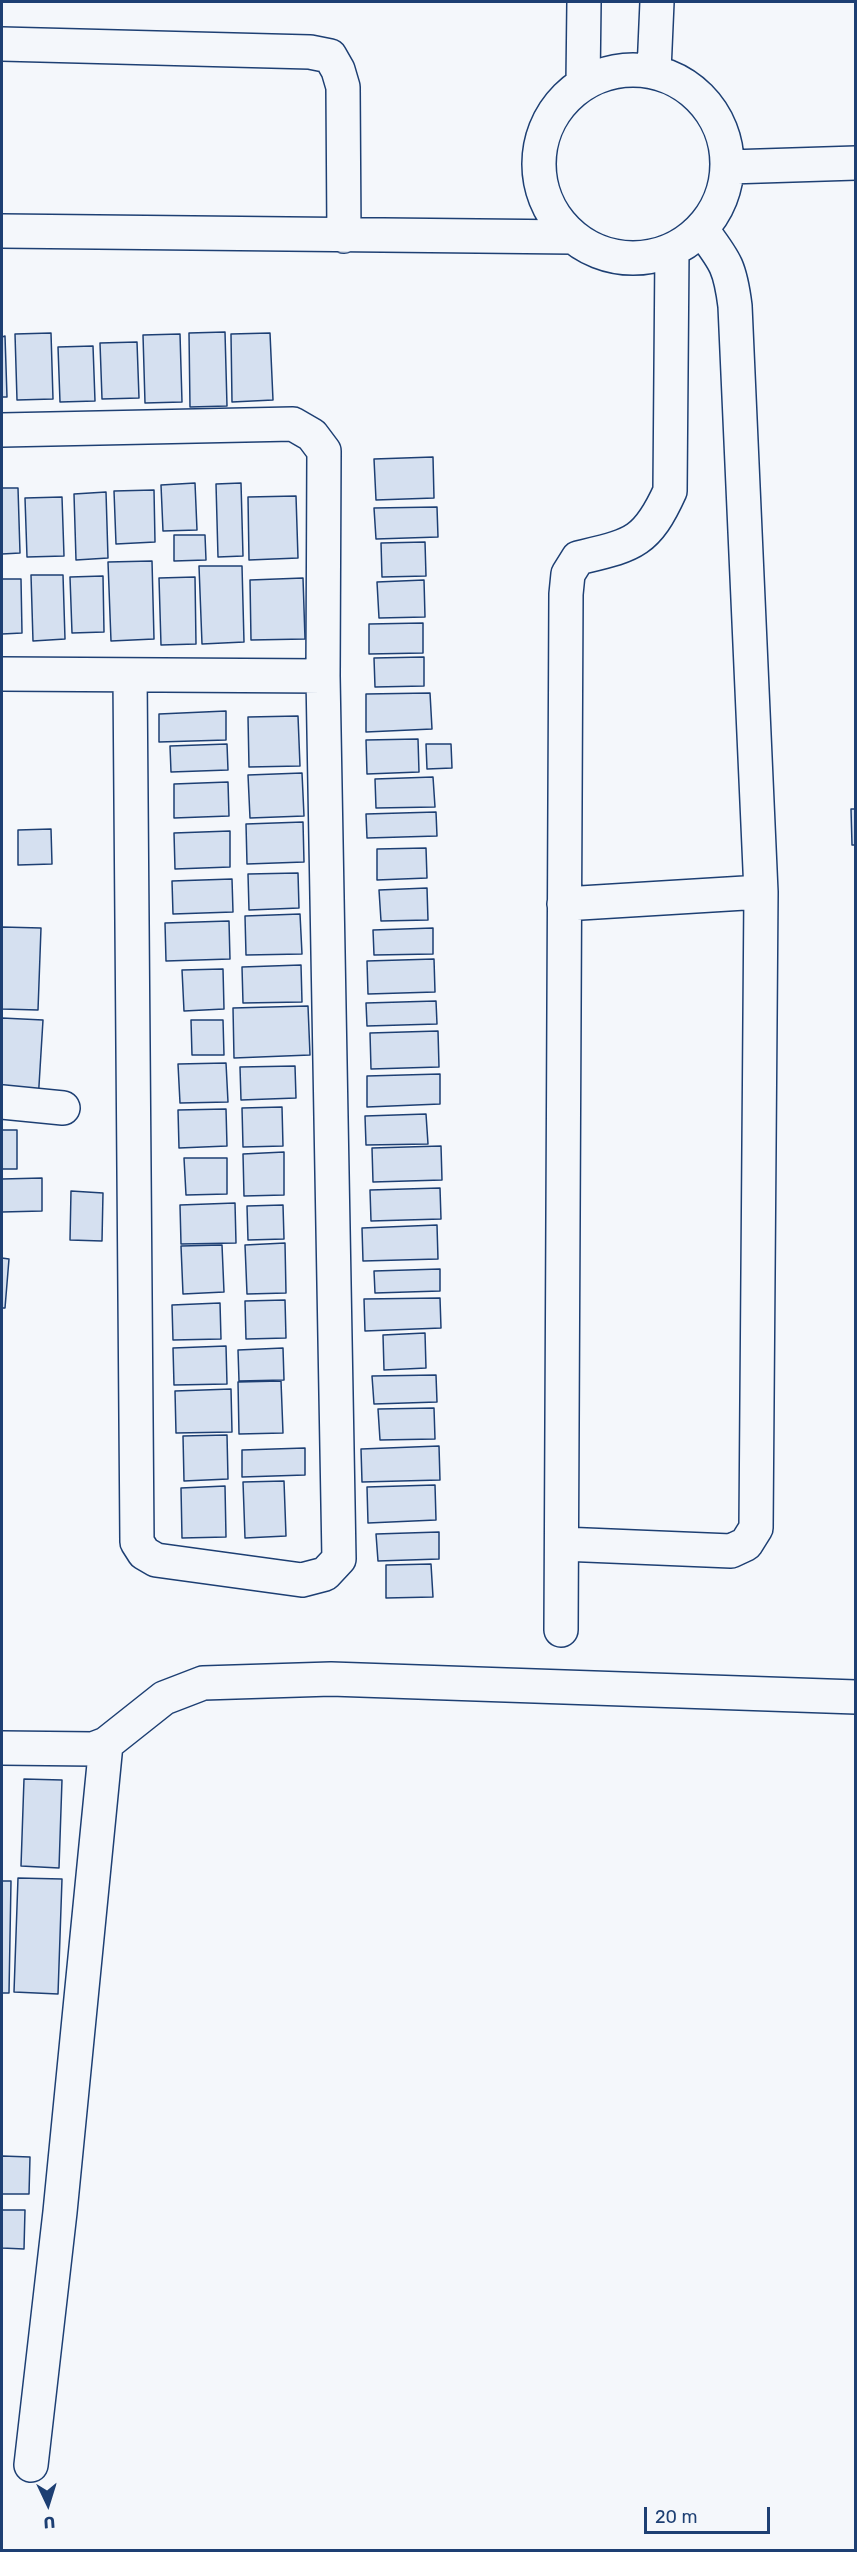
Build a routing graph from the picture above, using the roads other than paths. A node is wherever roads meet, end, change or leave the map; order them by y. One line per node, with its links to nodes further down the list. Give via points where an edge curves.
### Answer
1 (584, 2): 5 (street)
2 (657, 2): 4 (street)
3 (2, 44): 10 (street, via 310,52 330,56 343,87)
4 (654, 71): 5 (street, via 617,70); 7 (street, via 684,84 709,105 724,134)
5 (583, 83): 11 (street, via 555,108 537,159 538,177 550,210)
6 (855, 162): 7 (street)
7 (729, 166): 8 (street, via 721,201)
8 (702, 230): 12 (street); 17 (street, via 724,259 735,306)
9 (2, 231): 10 (street)
10 (344, 236): 11 (street)
11 (573, 237): 12 (street, via 603,254 615,256 638,259)
12 (672, 250): 18 (street, via 670,491 646,532 624,547 578,558 568,574)
13 (2, 430): 16 (street, via 293,424 312,435 324,451)
14 (2, 674): 15 (street)
15 (130, 675): 16 (street); 16 (street, via 137,1542 144,1553 156,1560 302,1580 325,1574 339,1559)
16 (323, 676)
17 (760, 892): 18 (street); 21 (street, via 756,1528 746,1544 731,1551)
18 (564, 904): 21 (street)
19 (2, 1102): 20 (street)
20 (63, 1108)
21 (562, 1544): 22 (street)
22 (561, 1630)
23 (855, 1697): 24 (street, via 331,1679 203,1683 164,1698)
24 (106, 1744): 25 (street, via 79,1750); 26 (street)
25 (2, 1748)
26 (31, 2465)

